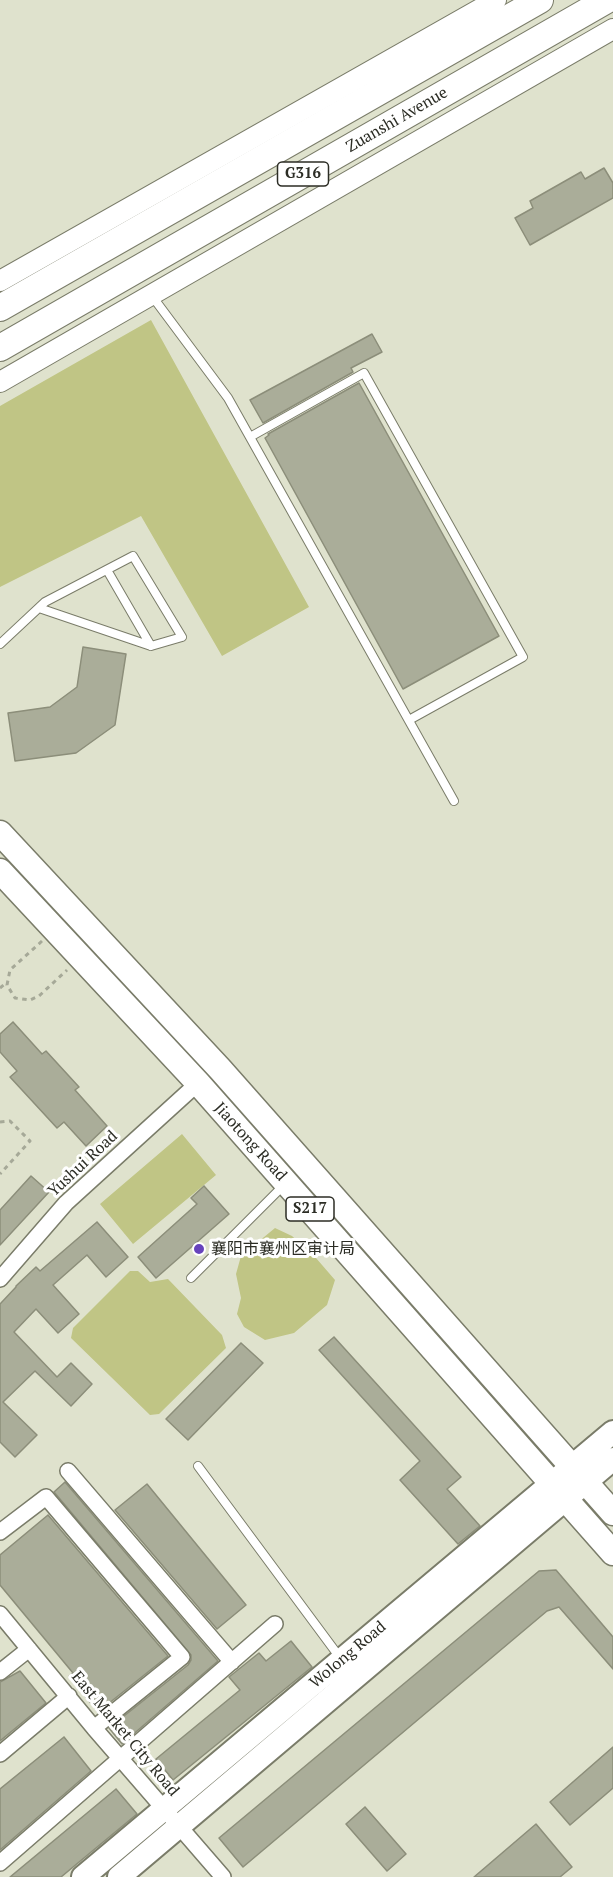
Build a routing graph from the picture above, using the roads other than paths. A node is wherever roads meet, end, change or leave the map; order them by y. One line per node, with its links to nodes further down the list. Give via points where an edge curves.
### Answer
1 (496, 0): 4 (street)
2 (540, 0): 4 (highway, Zuanshi Avenue / G316)
3 (603, 3): 5 (street); 6 (highway, Zuanshi Avenue / G316)
4 (478, 23): 7 (highway, Zuanshi Avenue / G316)
5 (613, 29): 8 (street)
6 (351, 147): 8 (street); 9 (highway, Zuanshi Avenue / G316)
7 (224, 167): 10 (street); 12 (highway, Zuanshi Avenue / G316)
8 (366, 171): 11 (street)
9 (137, 269): 11 (street); 13 (highway, Zuanshi Avenue / G316)
10 (0, 281)
11 (151, 295): 14 (street); 15 (lane, via 228,399)
12 (0, 308)
13 (0, 348)
14 (0, 382)
15 (249, 437): 20 (lane); 20 (lane, via 364,373 523,657)
16 (108, 570): 17 (lane, via 45,602); 19 (lane); 19 (lane, via 134,556 182,637)
17 (39, 609): 18 (lane); 19 (lane)
18 (0, 644)
19 (151, 646)
20 (409, 720): 21 (lane)
21 (454, 801)
22 (0, 833): 32 (main road, Jiaotong Road / S217, via 220,1069)
23 (0, 872): 24 (main road, Jiaotong Road / S217)
24 (198, 1083): 25 (main road, Jiaotong Road / S217); 27 (street, Yushui Road, via 66,1203)
25 (286, 1183): 26 (lane); 33 (main road, Jiaotong Road / S217)
26 (191, 1278)
27 (0, 1279)
28 (613, 1432): 32 (main road, Wolong Road)
29 (613, 1459): 32 (main road, Wolong Road)
30 (198, 1466): 40 (lane)
31 (68, 1471): 41 (street)
32 (579, 1474): 33 (main road, Wolong Road); 34 (main road, Jiaotong Road / S217)
33 (559, 1491): 36 (main road, Jiaotong Road / S217); 40 (main road, Wolong Road); 47 (main road, Wolong Road)
34 (613, 1513)
35 (0, 1533): 44 (street, via 46,1497 182,1657)
36 (613, 1553)
37 (0, 1614): 39 (street, East Market City Road)
38 (275, 1624): 41 (street)
39 (29, 1649): 42 (street); 43 (street, East Market City Road)
40 (342, 1660): 47 (main road, Wolong Road)
41 (232, 1662): 46 (street)
42 (0, 1672)
43 (69, 1696): 44 (street, East Market City Road); 45 (street)
44 (94, 1728): 46 (street, East Market City Road)
45 (0, 1754)
46 (121, 1758): 47 (street, East Market City Road); 48 (street)
47 (172, 1818): 49 (main road, Wolong Road); 50 (main road, Wolong Road); 51 (street, East Market City Road)
48 (0, 1863)
49 (83, 1877)
50 (119, 1877)
51 (223, 1877)

